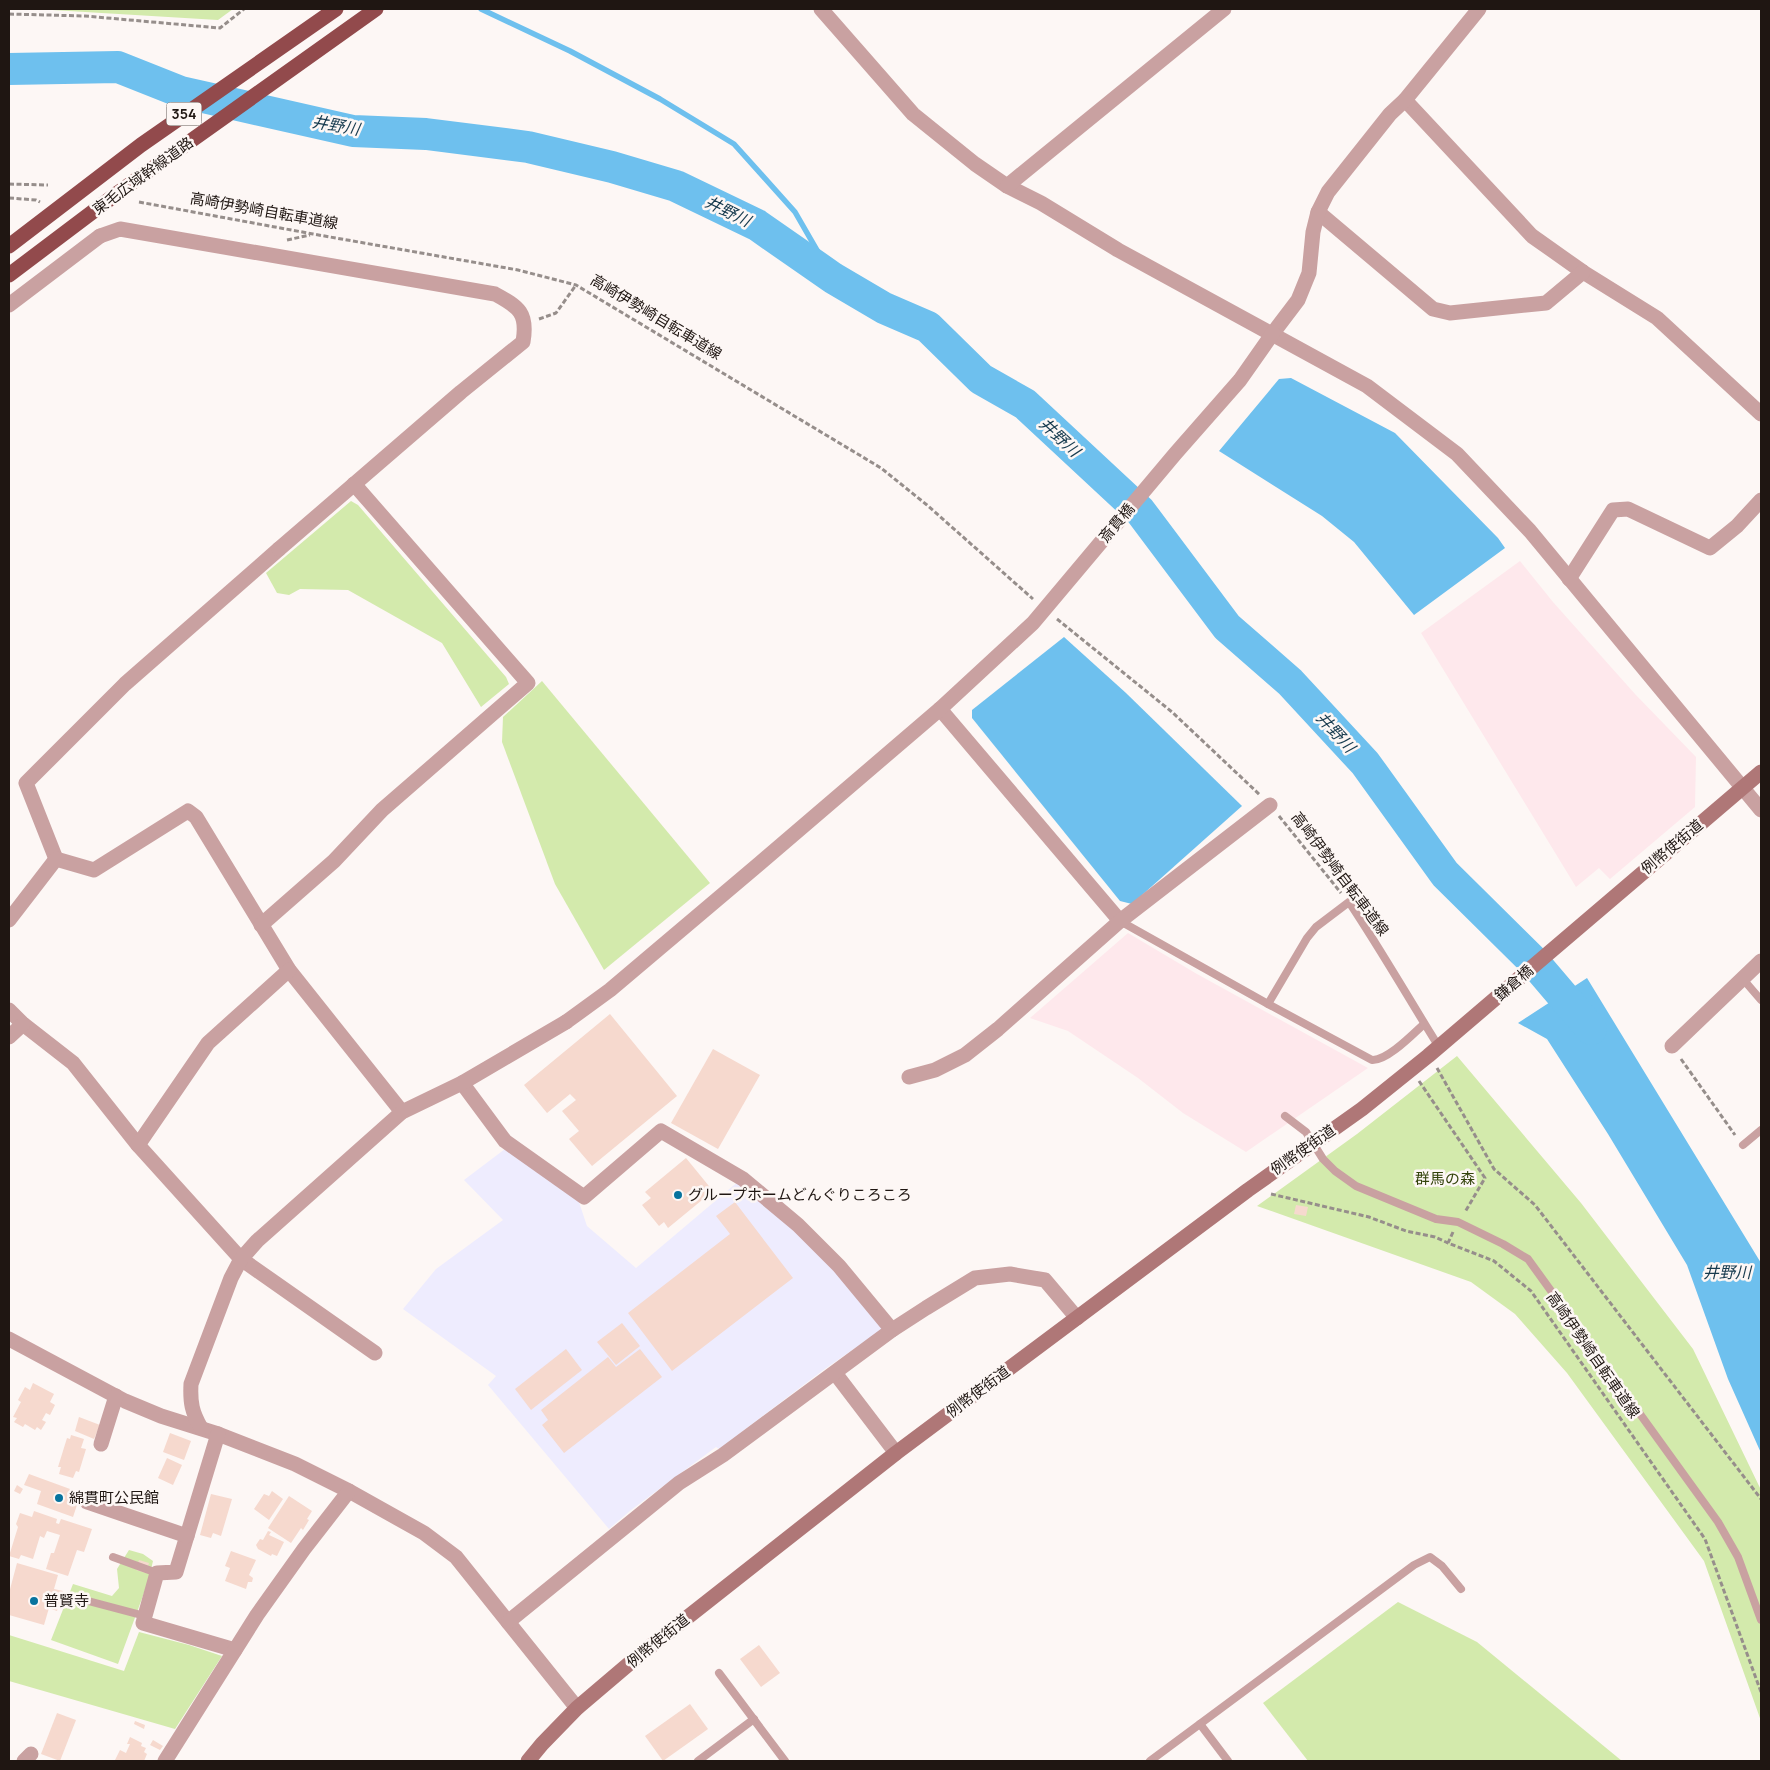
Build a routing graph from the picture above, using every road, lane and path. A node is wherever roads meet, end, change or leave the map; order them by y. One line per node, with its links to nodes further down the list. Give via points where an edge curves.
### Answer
1 (244, 9): 7 (path, via 220,28 86,16)
2 (336, 9): 16 (highway, 東毛広域幹線道路 / 354, via 208,97)
3 (376, 9): 18 (highway, 東毛広域幹線道路 / 354, via 119,192)
4 (821, 9): 11 (street, via 913,114)
5 (1224, 9): 11 (street)
6 (1479, 9): 8 (street, 斎貫橋)
7 (9, 14)
8 (1405, 100): 15 (street, 斎貫橋, via 1390,114 1328,192); 17 (street, via 1532,236)
9 (9, 184): 10 (path)
10 (48, 186)
11 (1008, 186): 22 (street, via 1118,250)
12 (9, 198): 14 (path)
13 (139, 202): 19 (path, 高崎伊勢崎自転車道線, via 518,270)
14 (44, 203)
15 (1318, 212): 17 (street, via 1433,309 1450,313 1546,303); 22 (street, 斎貫橋, via 1309,273 1298,300)
16 (9, 246)
17 (1583, 272): 23 (street, via 1657,318)
18 (9, 275)
19 (576, 285): 21 (path); 27 (path, 高崎伊勢崎自転車道線, via 880,468)
20 (9, 305): 24 (street, via 100,236 120,229 494,294 514,304 522,313 523,342)
21 (556, 313)
22 (1273, 333): 26 (street, via 1367,386 1457,454 1530,531); 29 (street, 斎貫橋, via 1240,380 1033,623)
23 (1761, 414)
24 (354, 484): 34 (street, via 124,684 26,783); 39 (street, via 528,683 382,810 334,861)
25 (1761, 500): 26 (street, via 1710,548 1628,509 1612,510)
26 (1569, 579): 31 (street)
27 (1032, 598)
28 (1055, 616): 32 (path, 高崎伊勢崎自転車道線, via 1172,712)
29 (940, 709): 37 (street); 54 (street, 斎貫橋, via 610,990 566,1022)
30 (1761, 772): 31 (main road, 例幣使街道)
31 (1743, 787): 33 (street); 38 (main road, 例幣使街道)
32 (1266, 801): 35 (path, 高崎伊勢崎自転車道線); 37 (street)
33 (1761, 810)
34 (56, 860): 36 (street); 39 (street, via 94,870 188,811 196,818)
35 (1349, 902): 44 (lane, via 1316,927); 47 (lane, 高崎伊勢崎自転車道線)
36 (9, 920)
37 (1120, 921): 44 (lane); 52 (street, via 998,1030 965,1055 935,1070)
38 (1583, 923): 49 (main road, 鎌倉橋)
39 (262, 925): 41 (street)
40 (1761, 961): 42 (street)
41 (289, 970): 55 (street); 59 (street, via 208,1043)
42 (1742, 978): 43 (lane); 50 (street)
43 (1761, 1000)
44 (1268, 1004): 47 (lane, via 1378,1061)
45 (9, 1010): 46 (street)
46 (23, 1024): 48 (street); 59 (street, via 73,1063)
47 (1424, 1024): 49 (lane, 高崎伊勢崎自転車道線)
48 (9, 1037)
49 (1438, 1042): 58 (main road, 例幣使街道, via 1362,1109)
50 (1672, 1046): 60 (path)
51 (1435, 1065): 76 (path, via 1494,1170 1535,1205)
52 (909, 1077)
53 (1417, 1080): 62 (path, via 1485,1178)
54 (462, 1083): 55 (street, 斎貫橋); 66 (street, via 505,1141 584,1197 661,1131 743,1179 798,1225 839,1266)
55 (402, 1112): 64 (street, 斎貫橋, via 279,1220)
56 (1285, 1116): 58 (lane)
57 (1761, 1130): 60 (lane)
58 (1314, 1142): 61 (main road, 例幣使街道); 62 (lane, via 1335,1171 1356,1186 1436,1219)
59 (138, 1145): 64 (street)
60 (1743, 1146)
61 (1248, 1190): 63 (path, 高崎伊勢崎自転車道線, via 1369,1217); 65 (main road, 例幣使街道)
62 (1458, 1222): 63 (path); 84 (lane, via 1528,1259 1718,1522 1738,1557)
63 (1448, 1243): 88 (path, 高崎伊勢崎自転車道線, via 1494,1261 1531,1292 1705,1539)
64 (241, 1260): 68 (street); 71 (street, 斎貫橋, via 231,1278 191,1384 190,1401)
65 (1078, 1318): 66 (street, via 1045,1280 1010,1274 975,1278); 74 (main road, 例幣使街道)
66 (892, 1330): 69 (street)
67 (9, 1339): 70 (street)
68 (375, 1353)
69 (835, 1373): 74 (street); 85 (street, via 679,1483)
70 (116, 1396): 71 (street, via 161,1416); 73 (street)
71 (201, 1428): 72 (street)
72 (218, 1434): 75 (street, via 295,1464); 78 (street)
73 (101, 1444)
74 (896, 1453): 89 (main road, 例幣使街道)
75 (350, 1491): 85 (street, via 424,1533 456,1557); 86 (street, via 304,1549)
76 (1761, 1499)
77 (87, 1502): 78 (street)
78 (187, 1536): 80 (street, via 176,1572)
79 (114, 1557): 80 (lane)
80 (158, 1573): 83 (street)
81 (1461, 1589): 91 (lane, via 1430,1557 1414,1565)
82 (73, 1597): 83 (lane)
83 (146, 1616): 86 (street, via 143,1623)
84 (1761, 1620)
85 (508, 1622): 89 (street)
86 (234, 1650): 92 (street)
87 (719, 1673): 90 (lane)
88 (1761, 1692)
89 (577, 1708): 93 (main road, 例幣使街道)
90 (754, 1720): 94 (lane); 95 (lane)
91 (1200, 1724): 96 (lane); 97 (lane)
92 (165, 1761)
93 (528, 1761)
94 (698, 1761)
95 (785, 1761)
96 (1150, 1761)
97 (1228, 1761)

